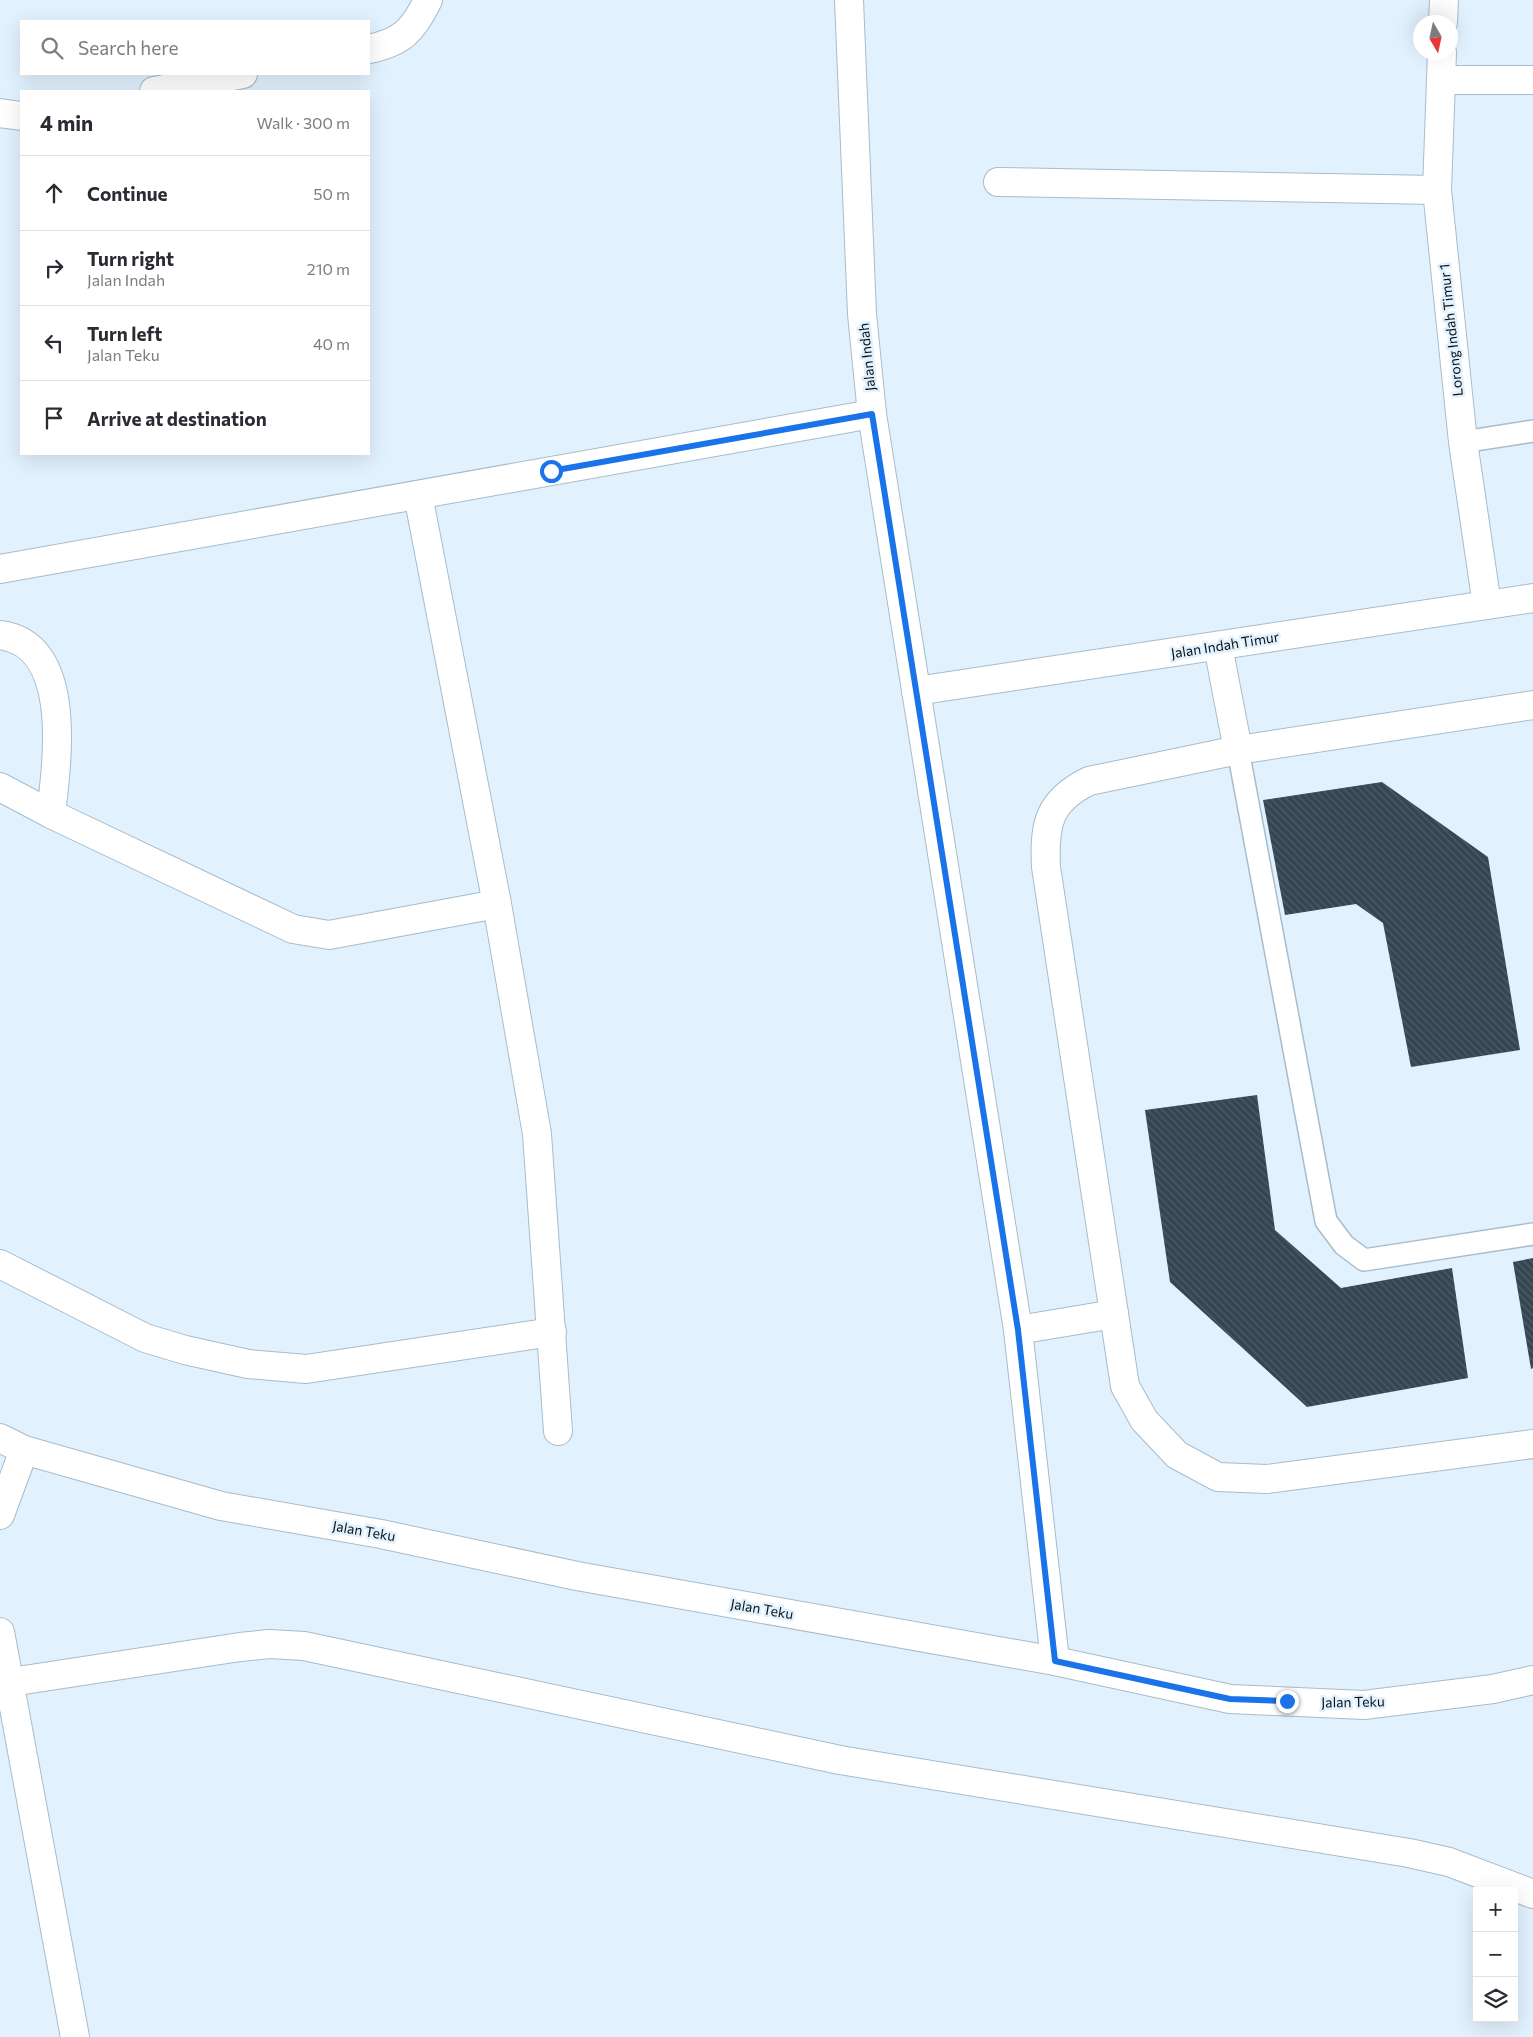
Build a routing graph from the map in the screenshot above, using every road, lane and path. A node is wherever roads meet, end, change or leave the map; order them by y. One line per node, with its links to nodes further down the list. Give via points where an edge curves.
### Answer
1 (428, 0): 5 (street, via 415,25 391,44)
2 (849, 0): 15 (street, Jalan Indah, via 862,314)
3 (1444, 0): 4 (street)
4 (1443, 15)
5 (370, 49)
6 (1442, 60): 8 (street, Lorong Indah Timur 1)
7 (238, 75): 10 (street)
8 (1441, 80): 9 (street); 14 (street, Lorong Indah Timur 1)
9 (1533, 80)
10 (159, 90)
11 (0, 113): 12 (street)
12 (20, 116)
13 (998, 182): 14 (street)
14 (1437, 190): 17 (street, Lorong Indah Timur 1)
15 (872, 414): 18 (street); 24 (street, Jalan Indah)
16 (1533, 431): 17 (lane)
17 (1463, 442): 21 (street, Lorong Indah Timur 1)
18 (418, 495): 19 (street); 29 (street)
19 (0, 569)
20 (1533, 598): 21 (street, Jalan Indah Timur)
21 (1487, 605): 23 (street, Jalan Indah Timur)
22 (0, 636): 28 (street, via 14,637 30,648 48,672 56,714)
23 (1218, 646): 24 (street, Jalan Indah Timur); 26 (street)
24 (916, 692): 33 (street, Jalan Indah)
25 (1533, 705): 26 (street)
26 (1238, 750): 30 (lane, via 1326,1221 1344,1245 1364,1260); 32 (street, via 1089,782 1058,801 1050,819 1045,847 1046,867)
27 (0, 787): 28 (street)
28 (51, 814): 29 (street, via 293,929 329,934)
29 (498, 904): 34 (street, via 537,1134)
30 (1533, 1234)
31 (0, 1264): 34 (street, via 145,1338 248,1364 306,1369)
32 (1114, 1314): 33 (street); 37 (street, via 1125,1386 1144,1420 1177,1455 1218,1477 1267,1479)
33 (1018, 1330): 41 (street, Jalan Indah)
34 (552, 1332): 35 (street)
35 (558, 1431)
36 (0, 1438): 38 (street, Jalan Teku)
37 (1533, 1444)
38 (24, 1450): 39 (street); 41 (street, Jalan Teku, via 221,1506 381,1534 577,1576)
39 (0, 1515)
40 (0, 1632): 43 (street)
41 (1055, 1661): 42 (street, Jalan Teku, via 1230,1699 1354,1704 1493,1689)
42 (1533, 1680)
43 (10, 1682): 44 (street, via 240,1647 269,1644 304,1646 840,1760 1409,1853 1449,1862); 45 (street)
44 (1533, 1894)
45 (75, 2037)

